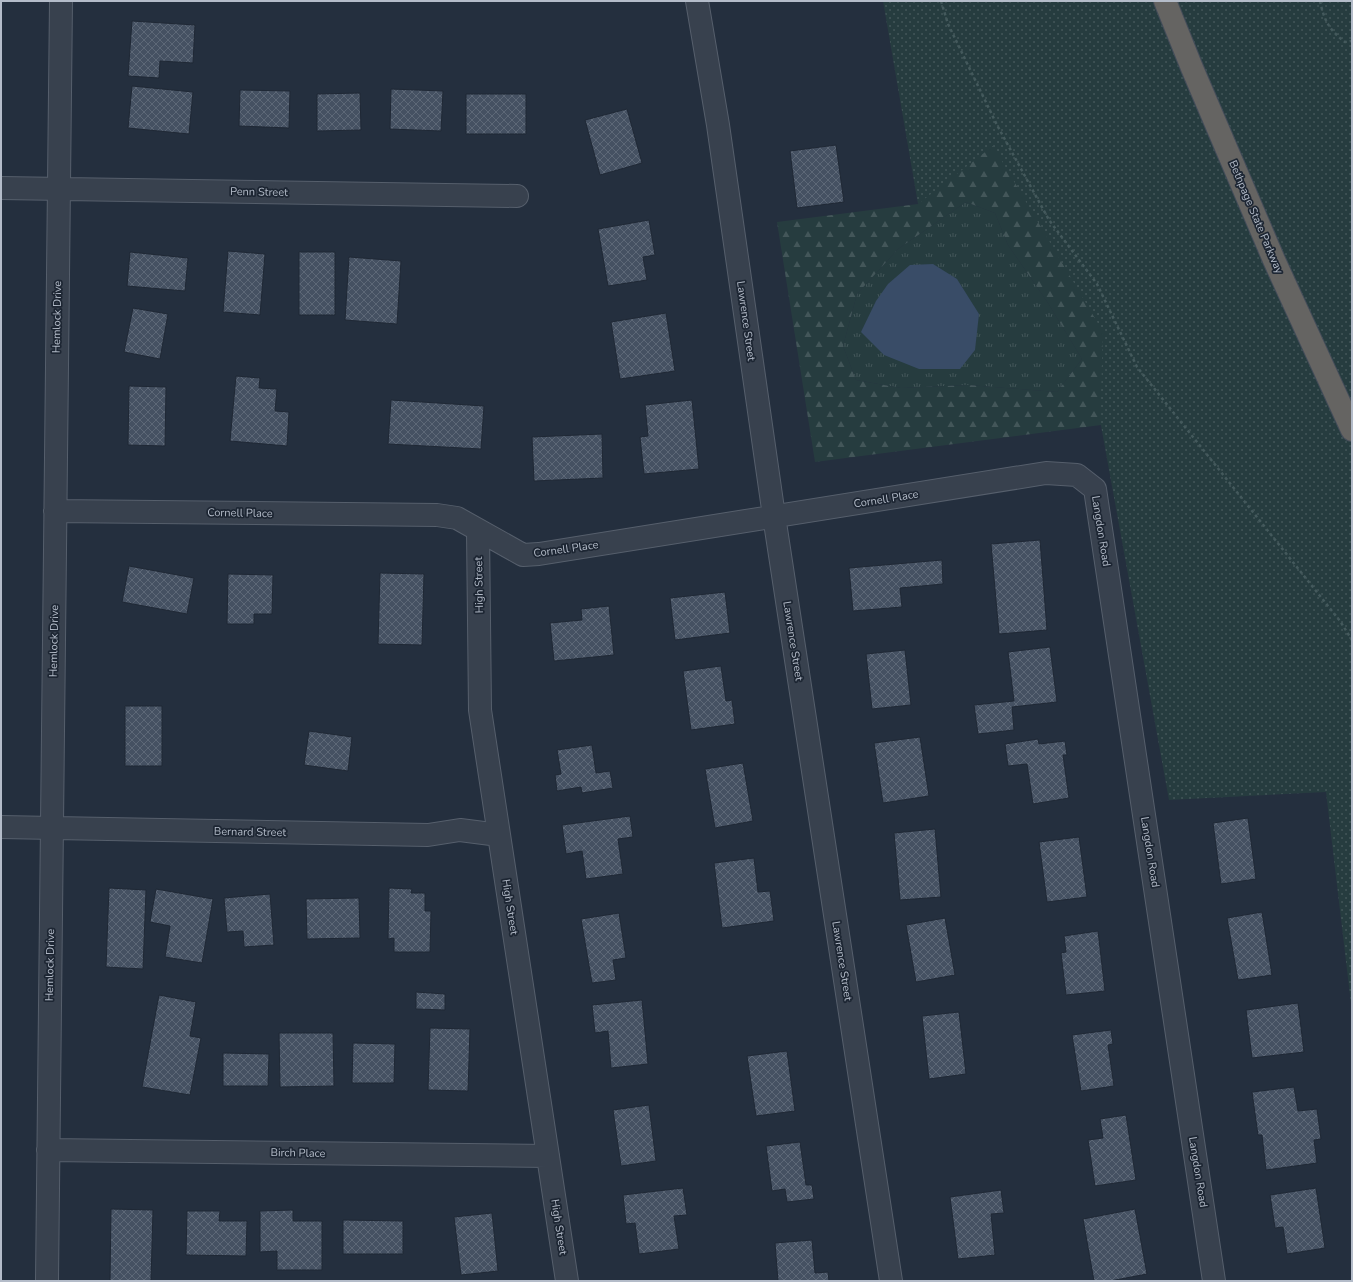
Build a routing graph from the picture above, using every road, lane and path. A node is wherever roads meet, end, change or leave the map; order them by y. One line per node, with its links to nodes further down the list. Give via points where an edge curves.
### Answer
1 (61, 1): 8 (street, Hemlock Drive)
2 (697, 1): 13 (street, Lawrence Street, via 718,125)
3 (941, 1): 15 (path, via 948,24 997,124 1049,220 1097,284 1137,367 1340,621)
4 (1165, 1): 10 (highway, Bethpage State Parkway, via 1274,260)
5 (1320, 1): 6 (path, via 1323,14 1333,32 1345,42)
6 (1352, 41)
7 (1, 188): 8 (street, Penn Street)
8 (59, 189): 9 (street, Penn Street); 12 (street, Hemlock Drive)
9 (517, 196)
10 (1352, 430)
11 (1032, 475): 13 (street, Cornell Place); 24 (street, Langdon Road, via 1077,475 1095,489)
12 (55, 512): 14 (street, Cornell Place, via 437,515 457,518); 17 (street, Hemlock Drive)
13 (774, 516): 14 (street, Cornell Place, via 523,555); 23 (street, Lawrence Street)
14 (478, 530): 18 (street, High Street, via 480,710)
15 (1352, 640)
16 (1, 828): 17 (street, Bernard Street)
17 (52, 828): 18 (street, Bernard Street, via 428,835 460,830); 19 (street, Hemlock Drive)
18 (499, 835): 20 (street, High Street)
19 (48, 1150): 20 (street, Birch Place); 21 (street, Hemlock Drive)
20 (548, 1156): 22 (street, High Street)
21 (47, 1281)
22 (567, 1281)
23 (891, 1281)
24 (1214, 1281)

